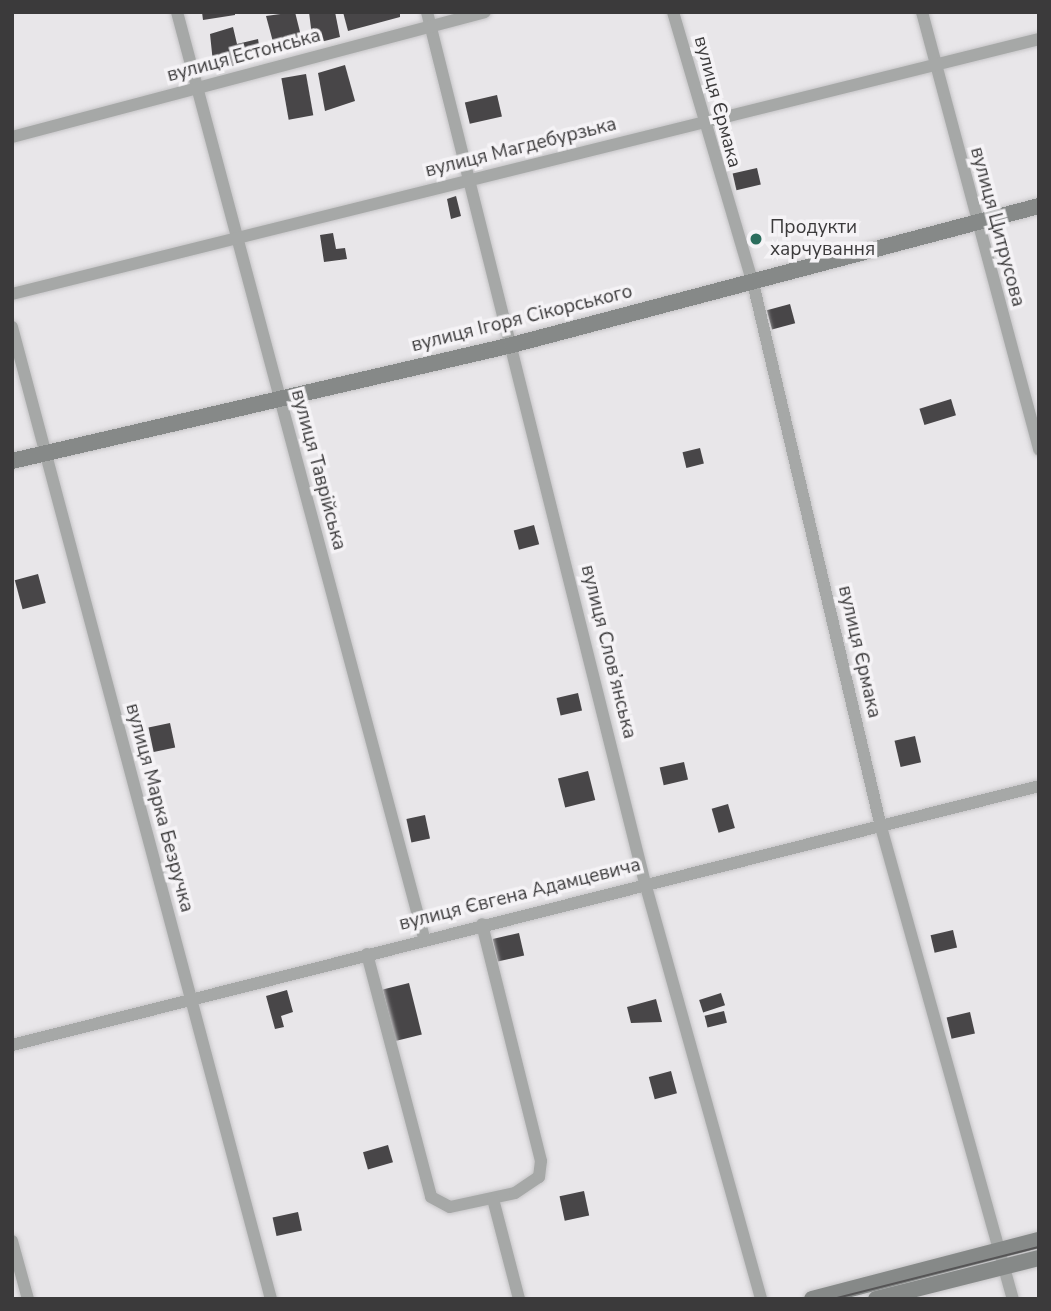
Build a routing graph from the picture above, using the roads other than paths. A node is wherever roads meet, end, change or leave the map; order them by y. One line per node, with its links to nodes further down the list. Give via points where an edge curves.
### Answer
1 (177, 12): 9 (street, вулиця Таврійська)
2 (427, 12): 6 (street, вулиця Слов’янська)
3 (485, 12): 6 (street, вулиця Естонська)
4 (673, 12): 10 (street, вулиця Єрмака)
5 (922, 12): 8 (street, вулиця Цитрусова)
6 (431, 26): 9 (street, вулиця Естонська); 12 (street, вулиця Слов’янська)
7 (1039, 39): 8 (street, вулиця Магдебурзька)
8 (936, 65): 10 (street, вулиця Магдебурзька); 14 (street, вулиця Цитрусова)
9 (197, 89): 11 (street, вулиця Естонська); 15 (street, вулиця Таврійська)
10 (701, 123): 12 (street, вулиця Магдебурзька); 16 (street, вулиця Єрмака)
11 (12, 136)
12 (467, 181): 15 (street, вулиця Магдебурзька); 19 (street, вулиця Слов’янська)
13 (1039, 206): 14 (main road, вулиця Ігоря Сікорського)
14 (975, 223): 16 (main road, вулиця Ігоря Сікорського); 21 (street, вулиця Цитрусова)
15 (236, 236): 17 (street, вулиця Магдебурзька); 20 (street, вулиця Таврійська)
16 (753, 283): 19 (main road, вулиця Ігоря Сікорського); 26 (street, вулиця Єрмака)
17 (12, 294)
18 (12, 327): 23 (street, вулиця Марка Безручка)
19 (512, 345): 20 (main road, вулиця Ігоря Сікорського); 27 (street, вулиця Слов’янська)
20 (278, 396): 23 (main road, вулиця Ігоря Сікорського); 29 (street, вулиця Таврійська)
21 (1034, 414): 22 (street, вулиця Цитрусова)
22 (1039, 450)
23 (42, 453): 24 (main road, вулиця Ігоря Сікорського); 31 (street, вулиця Марка Безручка)
24 (12, 461)
25 (1039, 786): 26 (street, вулиця Євгена Адамцевича)
26 (881, 827): 27 (street, вулиця Євгена Адамцевича); 36 (street, вулиця Єрмака)
27 (645, 883): 28 (street, вулиця Євгена Адамцевича); 42 (street, вулиця Слов’янська)
28 (482, 924): 29 (street, вулиця Євгена Адамцевича); 33 (street, via 541,1161 530,1186)
29 (424, 938): 30 (street, вулиця Євгена Адамцевича)
30 (367, 954): 31 (street, вулиця Євгена Адамцевича); 33 (street, via 431,1197 450,1207)
31 (192, 1001): 32 (street, вулиця Євгена Адамцевича); 40 (street, вулиця Марка Безручка)
32 (12, 1045)
33 (493, 1199): 41 (street)
34 (1039, 1240): 36 (main road)
35 (12, 1241): 39 (street)
36 (1002, 1249): 38 (street, вулиця Єрмака); 43 (main road)
37 (1039, 1258): 38 (main road)
38 (1005, 1266): 44 (main road); 45 (street, вулиця Єрмака)
39 (28, 1299)
40 (271, 1299)
41 (519, 1299)
42 (761, 1299)
43 (812, 1299)
44 (876, 1299)
45 (1013, 1299)

